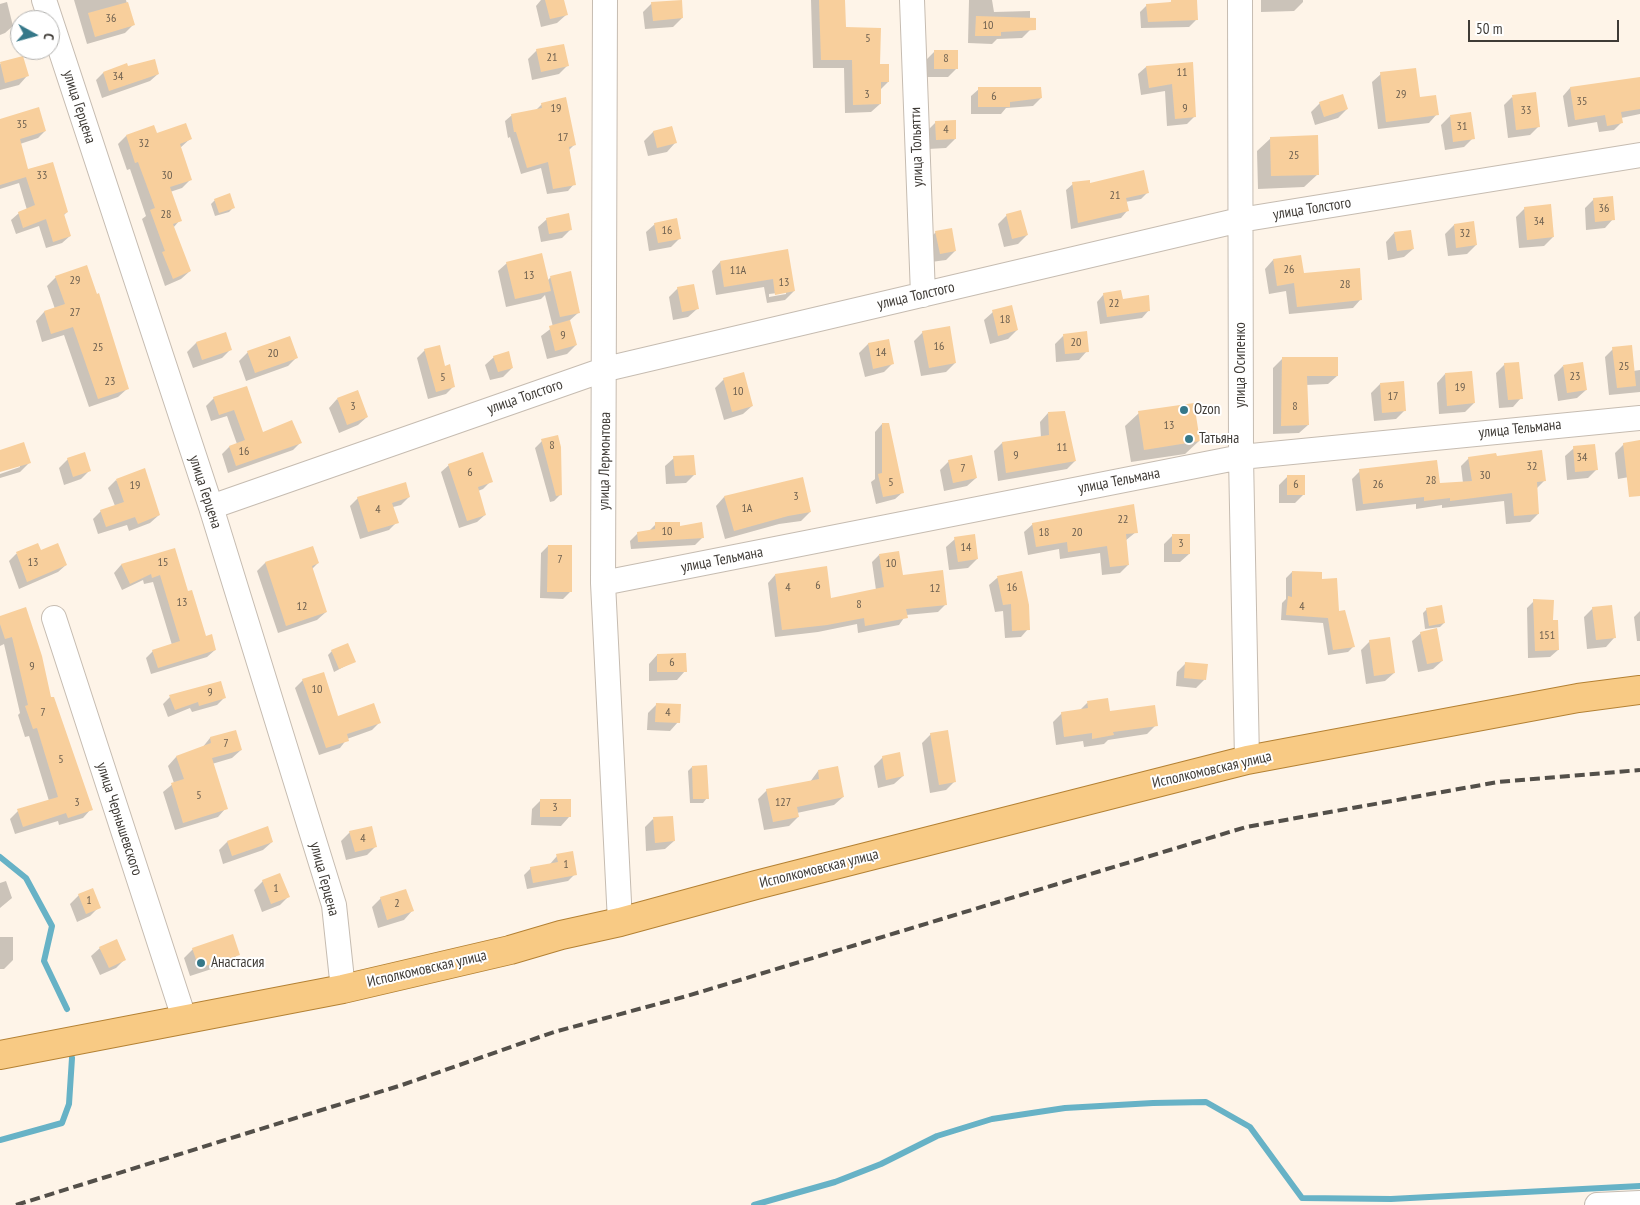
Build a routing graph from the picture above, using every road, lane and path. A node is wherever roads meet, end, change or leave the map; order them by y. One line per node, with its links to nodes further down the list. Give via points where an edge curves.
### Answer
1 (44, 0): 11 (street, улица Герцена)
2 (605, 0): 8 (street, улица Лермонтова)
3 (912, 0): 7 (street, улица Тольятти)
4 (1240, 0): 6 (street, улица Осипенко)
5 (1640, 155): 6 (street, улица Толстого)
6 (1240, 220): 7 (street, улица Толстого); 10 (street, улица Осипенко)
7 (923, 295): 8 (street, улица Толстого)
8 (606, 369): 11 (street, улица Толстого); 12 (street, улица Лермонтова)
9 (1640, 418): 10 (street, улица Тельмана)
10 (1241, 457): 12 (street, улица Тельмана); 15 (street, улица Осипенко)
11 (211, 507): 17 (street, улица Герцена, via 334,905)
12 (603, 583): 16 (street, улица Лермонтова)
13 (54, 618): 18 (street, улица Чернышевского)
14 (1640, 690): 15 (main road, Исполкомовская улица, via 1578,698)
15 (1247, 760): 16 (main road, Исполкомовская улица)
16 (620, 922): 17 (main road, Исполкомовская улица)
17 (343, 989): 18 (main road, Исполкомовская улица)
18 (185, 1020): 19 (main road, Исполкомовская улица)
19 (0, 1056)
20 (1640, 1203): 21 (street)
21 (1597, 1205)

